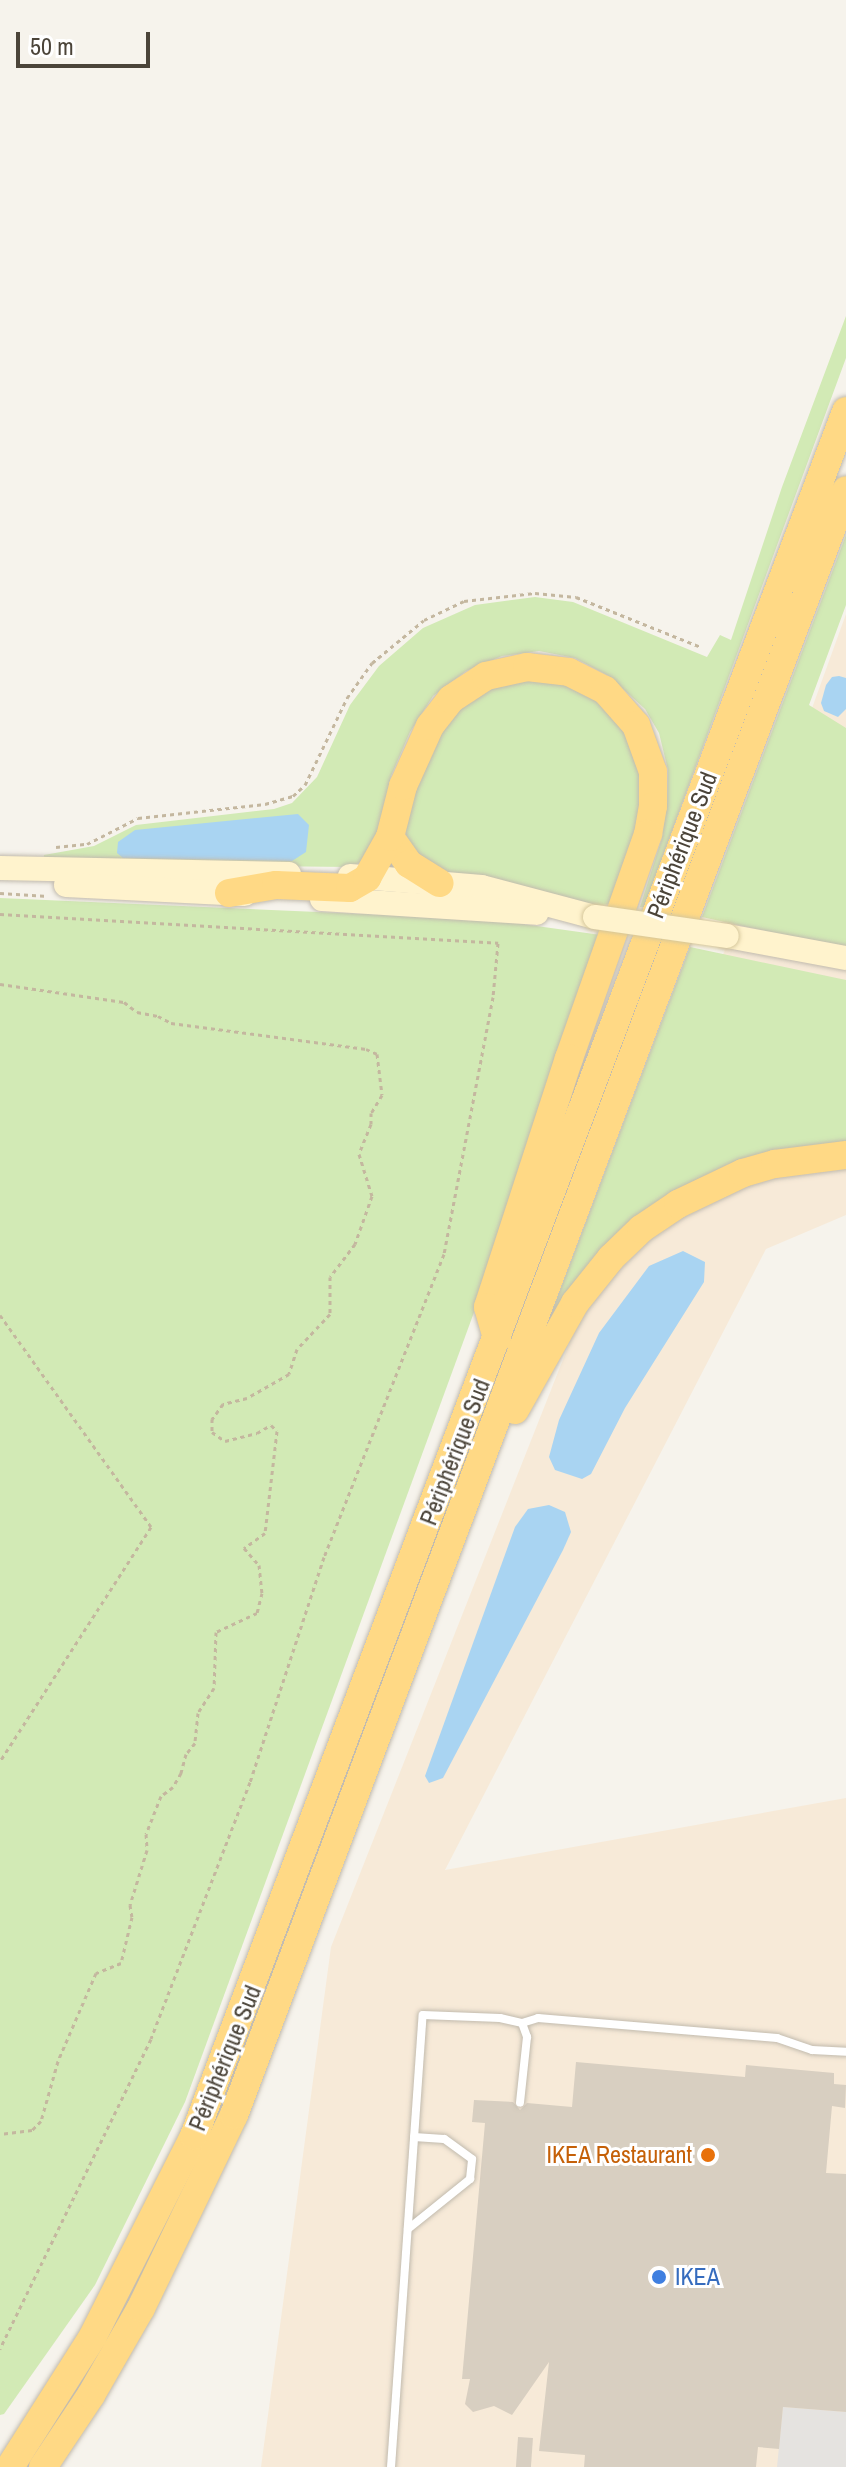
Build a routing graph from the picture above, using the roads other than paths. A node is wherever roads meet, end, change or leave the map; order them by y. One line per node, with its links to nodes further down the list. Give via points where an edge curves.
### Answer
1 (846, 411): 12 (highway, Périphérique Sud)
2 (846, 490): 13 (highway, Périphérique Sud)
3 (390, 837): 5 (highway); 7 (highway, via 409,864); 12 (highway, via 403,786 430,726 461,691 494,673 541,667 586,679 623,707 647,748 654,791 646,841 488,1307)
4 (0, 868): 5 (main road)
5 (367, 878): 7 (main road); 8 (highway, via 350,888 276,885)
6 (0, 880): 8 (main road)
7 (439, 883): 9 (main road, via 482,887)
8 (229, 893): 9 (main road)
9 (595, 917): 10 (main road, bridge)
10 (846, 958)
11 (846, 1155): 13 (highway, via 743,1173 678,1204 641,1229 575,1303)
12 (497, 1340): 19 (highway, Périphérique Sud, via 194,2136 93,2336)
13 (477, 1473): 20 (highway, Périphérique Sud, via 234,2115 141,2308)
14 (522, 2023): 15 (lane, via 538,2018 777,2038 812,2050); 16 (lane, via 527,2037); 17 (lane, via 423,2015)
15 (846, 2052)
16 (520, 2103)
17 (414, 2137): 18 (lane); 18 (lane, via 444,2139 472,2159 470,2179)
18 (408, 2229): 21 (lane)
19 (10, 2467)
20 (43, 2467)
21 (391, 2467)

